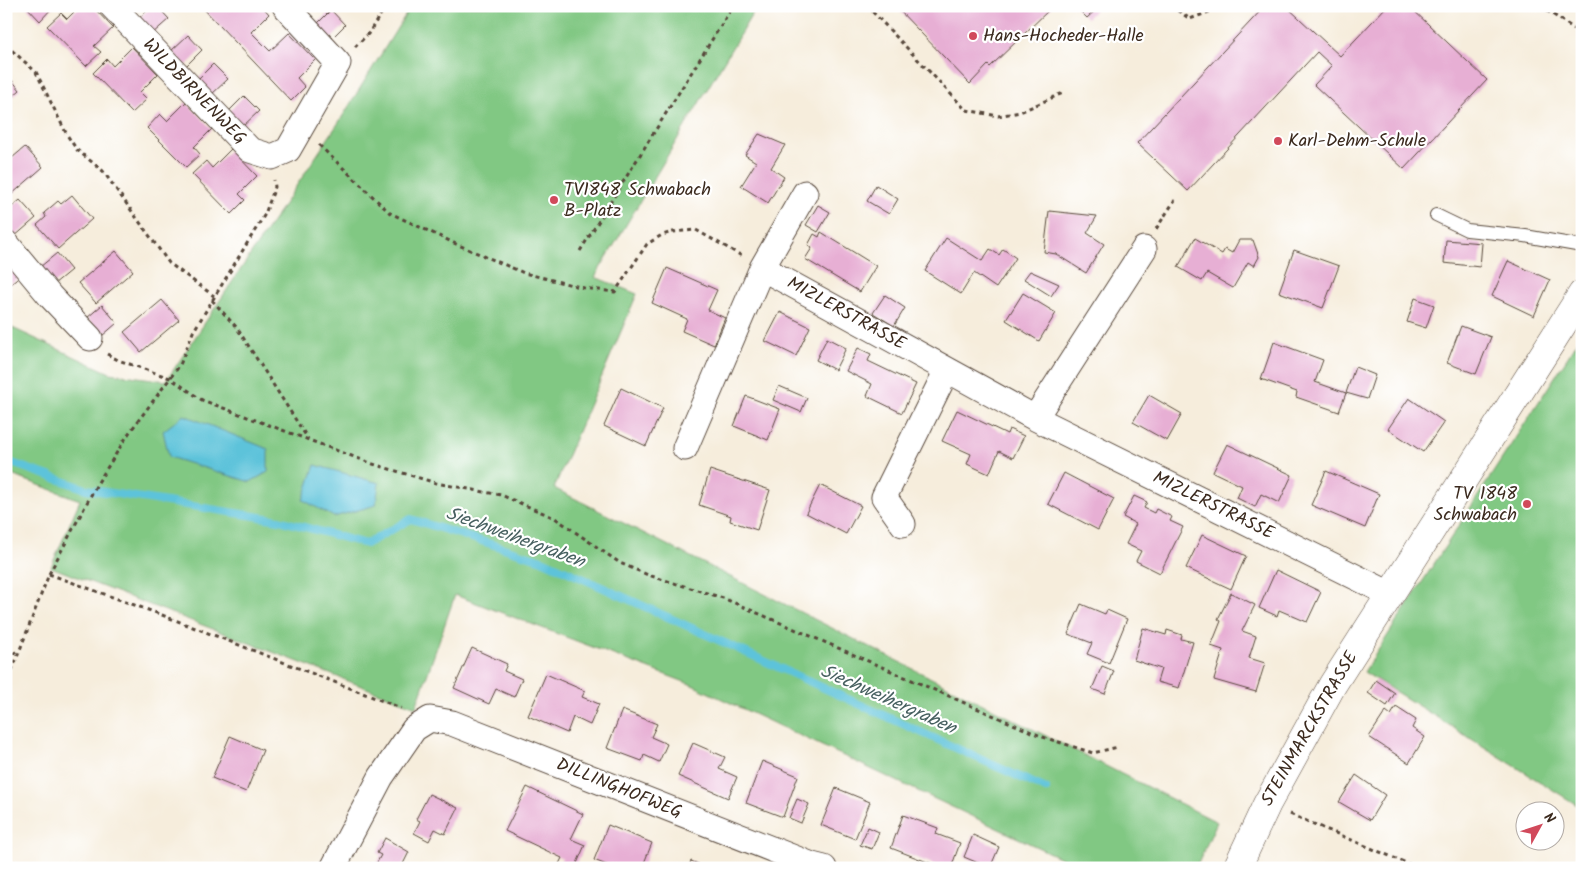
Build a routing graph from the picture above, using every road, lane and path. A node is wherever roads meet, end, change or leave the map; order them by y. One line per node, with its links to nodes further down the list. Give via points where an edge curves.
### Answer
1 (112, 6): 14 (street, WILDBIRNENWEG, via 250,150)
2 (285, 6): 11 (street)
3 (386, 6): 11 (path, via 368,34)
4 (732, 6): 21 (path)
5 (867, 6): 12 (path, via 966,110 998,116 1020,112)
6 (1171, 6): 7 (path, via 1190,19)
7 (1225, 6)
8 (1540, 6): 9 (path)
9 (1582, 34)
10 (6, 45): 24 (path, via 36,72 77,150 103,170 169,263)
11 (338, 64): 13 (street)
12 (1063, 93)
13 (302, 125): 14 (street, via 288,150); 22 (path, via 319,146 390,213 524,272 584,288 615,292 647,244 662,235 696,230)
14 (272, 157): 24 (path, via 275,187 265,214)
15 (805, 193): 22 (street)
16 (1175, 200): 20 (path)
17 (1436, 215): 19 (lane, via 1466,230)
18 (6, 244): 25 (street)
19 (1582, 246)
20 (1144, 249): 28 (street)
21 (580, 251)
22 (762, 268): 26 (street, MIZLERSTRASSE); 30 (street)
23 (1582, 294): 33 (street, STEINMARCKSTRASSE)
24 (213, 298): 27 (path, via 180,365); 29 (path, via 237,328)
25 (90, 338): 27 (path, via 118,360)
26 (946, 370): 28 (street, MIZLERSTRASSE); 31 (street, via 884,497)
27 (170, 378): 29 (path, via 202,400); 32 (path, via 129,433 97,484)
28 (1035, 418): 33 (street, MIZLERSTRASSE)
29 (308, 440): 38 (path, via 436,483 501,494 556,518 620,563 724,598 1043,737 1093,752)
30 (686, 448)
31 (904, 524)
32 (48, 574): 34 (path); 37 (path, via 172,618)
33 (1390, 594): 39 (street, STEINMARCKSTRASSE, via 1333,684)
34 (20, 650): 35 (path); 36 (path)
35 (6, 658)
36 (6, 686)
37 (422, 724): 40 (street, DILLINGHOFWEG, via 452,723); 41 (street, via 381,777)
38 (1118, 747)
39 (1267, 804): 42 (street, STEINMARCKSTRASSE); 43 (path)
40 (815, 867)
41 (332, 868)
42 (1237, 868)
43 (1418, 868)

